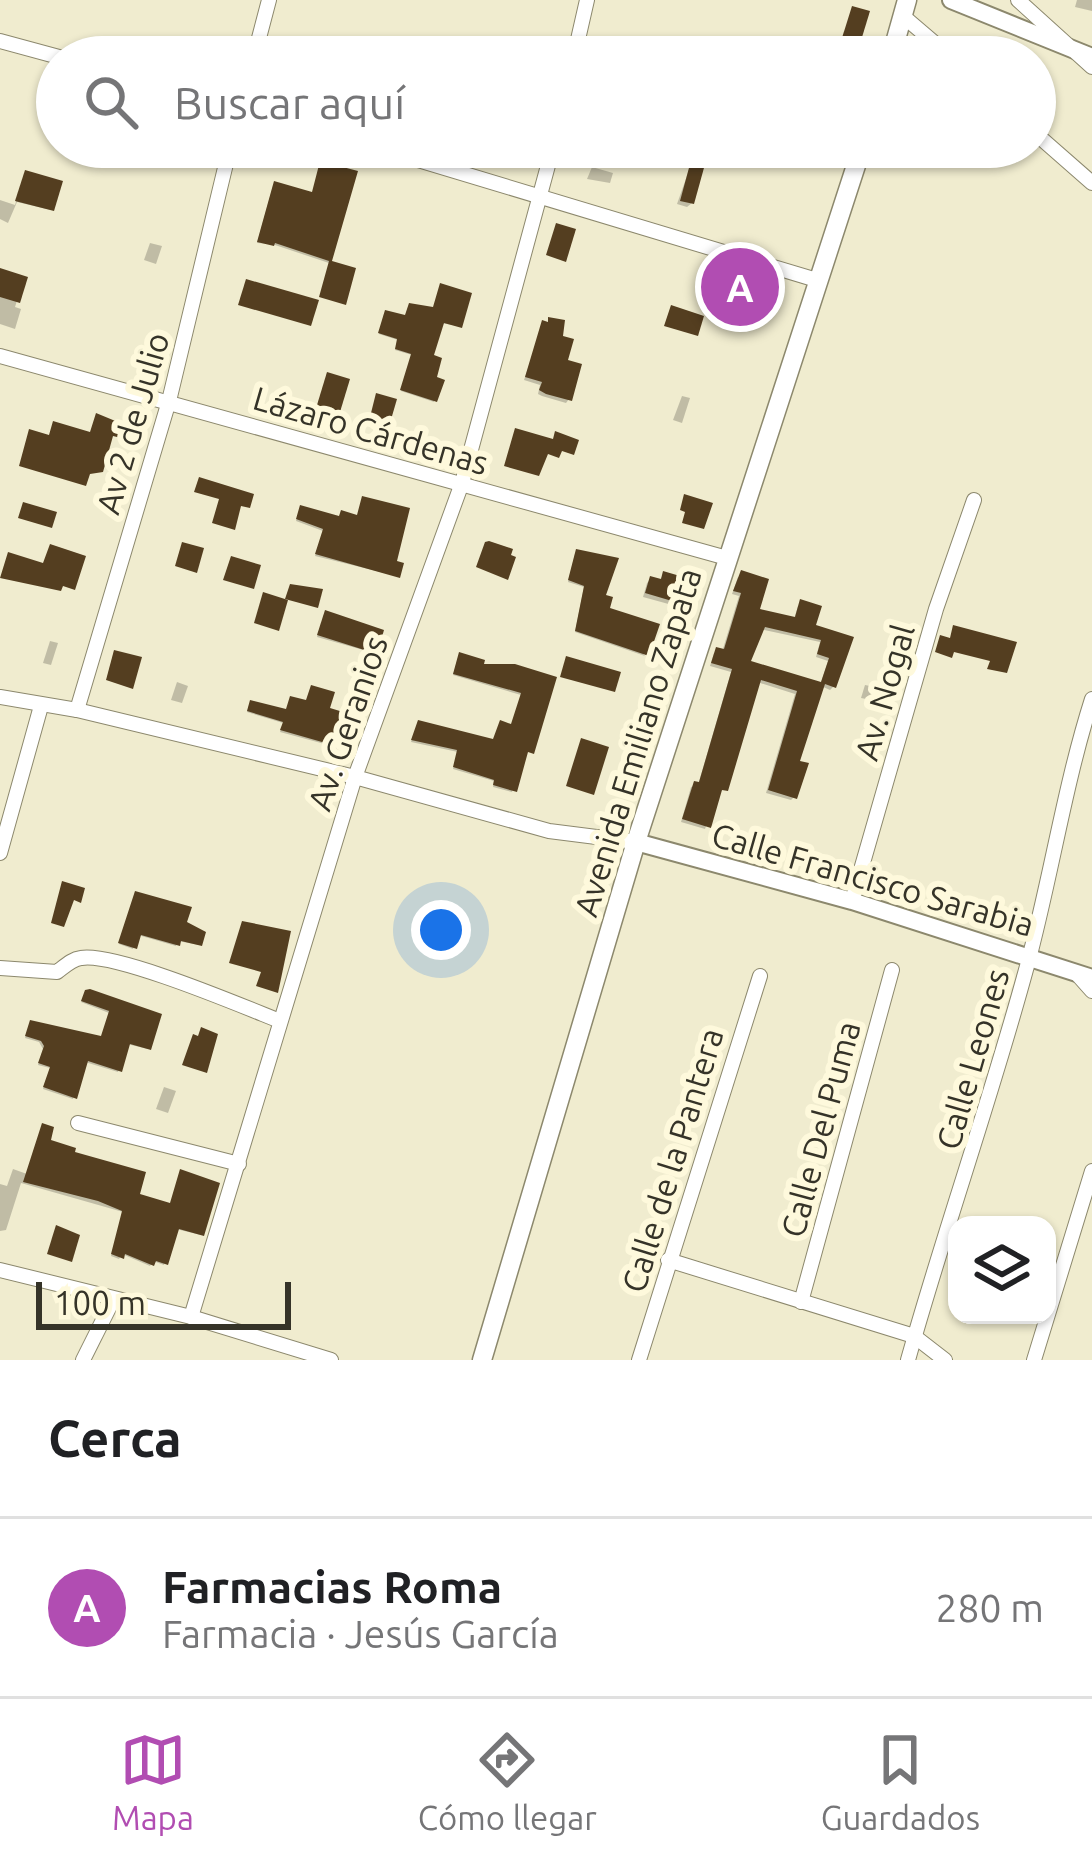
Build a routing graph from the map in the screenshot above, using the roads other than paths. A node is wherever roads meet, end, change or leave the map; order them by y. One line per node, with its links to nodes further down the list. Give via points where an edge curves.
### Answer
1 (269, 0): 6 (street)
2 (587, 0): 7 (street)
3 (951, 0): 9 (street)
4 (1018, 0): 12 (street)
5 (905, 8): 8 (street)
6 (260, 36)
7 (579, 36)
8 (931, 36)
9 (1042, 36)
10 (0, 41): 13 (street)
11 (1056, 42): 12 (street)
12 (1073, 50): 14 (street); 15 (street)
13 (36, 51)
14 (1092, 57)
15 (1092, 67)
16 (1056, 151): 21 (street)
17 (225, 168): 25 (street, Av 2 de Julio)
18 (442, 168): 22 (street)
19 (548, 168): 22 (street, Av. Geranios)
20 (855, 168): 23 (main road, Avenida Emiliano Zapata)
21 (1092, 183)
22 (541, 199): 23 (street); 26 (street, Av. Geranios)
23 (820, 281): 28 (main road, Avenida Emiliano Zapata)
24 (0, 356): 25 (street, Lázaro Cárdenas)
25 (169, 401): 26 (street, Lázaro Cárdenas); 32 (street, Av 2 de Julio)
26 (462, 483): 28 (street, Lázaro Cárdenas); 33 (street, Av. Geranios)
27 (974, 500): 36 (street, Av. Nogal)
28 (727, 558): 34 (main road, Avenida Emiliano Zapata)
29 (0, 697): 31 (street)
30 (1092, 699): 37 (street, Calle Leones)
31 (41, 706): 32 (street); 35 (street)
32 (76, 710): 33 (street)
33 (355, 777): 34 (street, via 549,830); 43 (street, Av. Geranios)
34 (635, 842): 36 (street, Calle Francisco Sarabia); 55 (main road, Avenida Emiliano Zapata)
35 (0, 853)
36 (852, 901): 37 (street, Calle Francisco Sarabia)
37 (1030, 955): 40 (street, Calle Francisco Sarabia); 52 (street, Calle Leones)
38 (0, 968): 43 (street, via 57,972 77,957 91,958)
39 (892, 970): 50 (street, Calle Del Puma)
40 (1084, 975): 42 (street)
41 (760, 976): 47 (street, Calle de la Pantera)
42 (1092, 992)
43 (280, 1021): 45 (street, Av. Geranios)
44 (78, 1123): 45 (street)
45 (239, 1165): 51 (street, Av. Geranios)
46 (1092, 1171): 59 (street)
47 (668, 1260): 50 (street); 56 (street, Calle de la Pantera)
48 (0, 1270): 49 (street)
49 (113, 1300): 51 (street); 53 (street)
50 (801, 1302): 52 (street)
51 (190, 1317): 54 (street)
52 (914, 1336): 57 (street, Calle Leones); 58 (street)
53 (82, 1360)
54 (331, 1360)
55 (482, 1360)
56 (639, 1360)
57 (908, 1360)
58 (945, 1360)
59 (1034, 1360)

